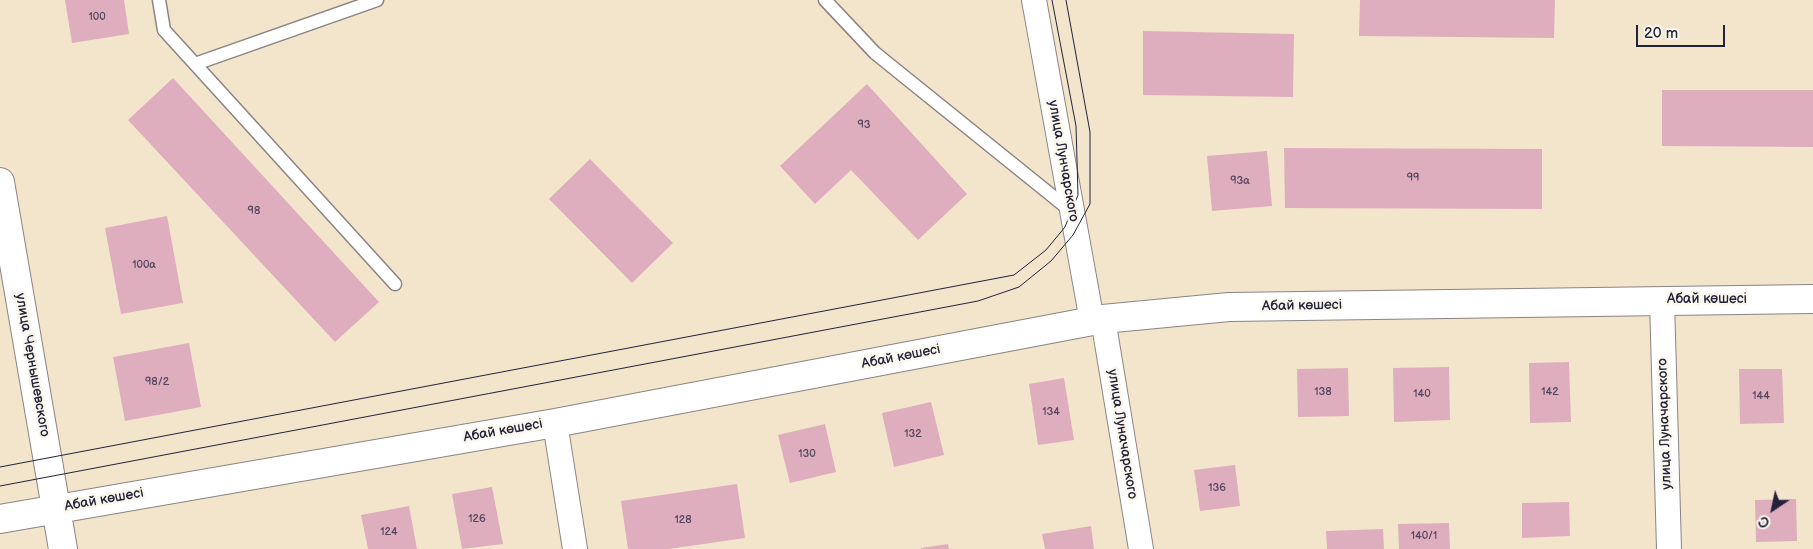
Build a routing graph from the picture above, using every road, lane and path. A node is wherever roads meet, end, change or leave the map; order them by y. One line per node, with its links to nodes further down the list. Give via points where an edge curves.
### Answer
1 (159, 0): 5 (lane, via 164,30)
2 (377, 0): 5 (lane)
3 (824, 0): 7 (lane, via 875,53)
4 (1034, 0): 7 (street, улица Лунчарского)
5 (195, 64): 9 (lane)
6 (0, 182): 8 (street, улица Чернышевского)
7 (1072, 211): 12 (street, улица Лунчарского)
8 (4, 227): 14 (street, улица Чернышевского)
9 (395, 284)
10 (1813, 299): 11 (street, Абай көшесі)
11 (1662, 300): 12 (street, Абай көшесі, via 1229,307); 19 (street, улица Луначарского)
12 (1097, 320): 13 (street, Абай көшесі); 18 (street, улица Луначарского)
13 (554, 423): 14 (street, Абай көшесі); 17 (street)
14 (56, 508): 15 (street, Абай көшесі); 16 (street, улица Чернышевского)
15 (0, 519)
16 (63, 549)
17 (576, 549)
18 (1141, 549)
19 (1669, 549)

